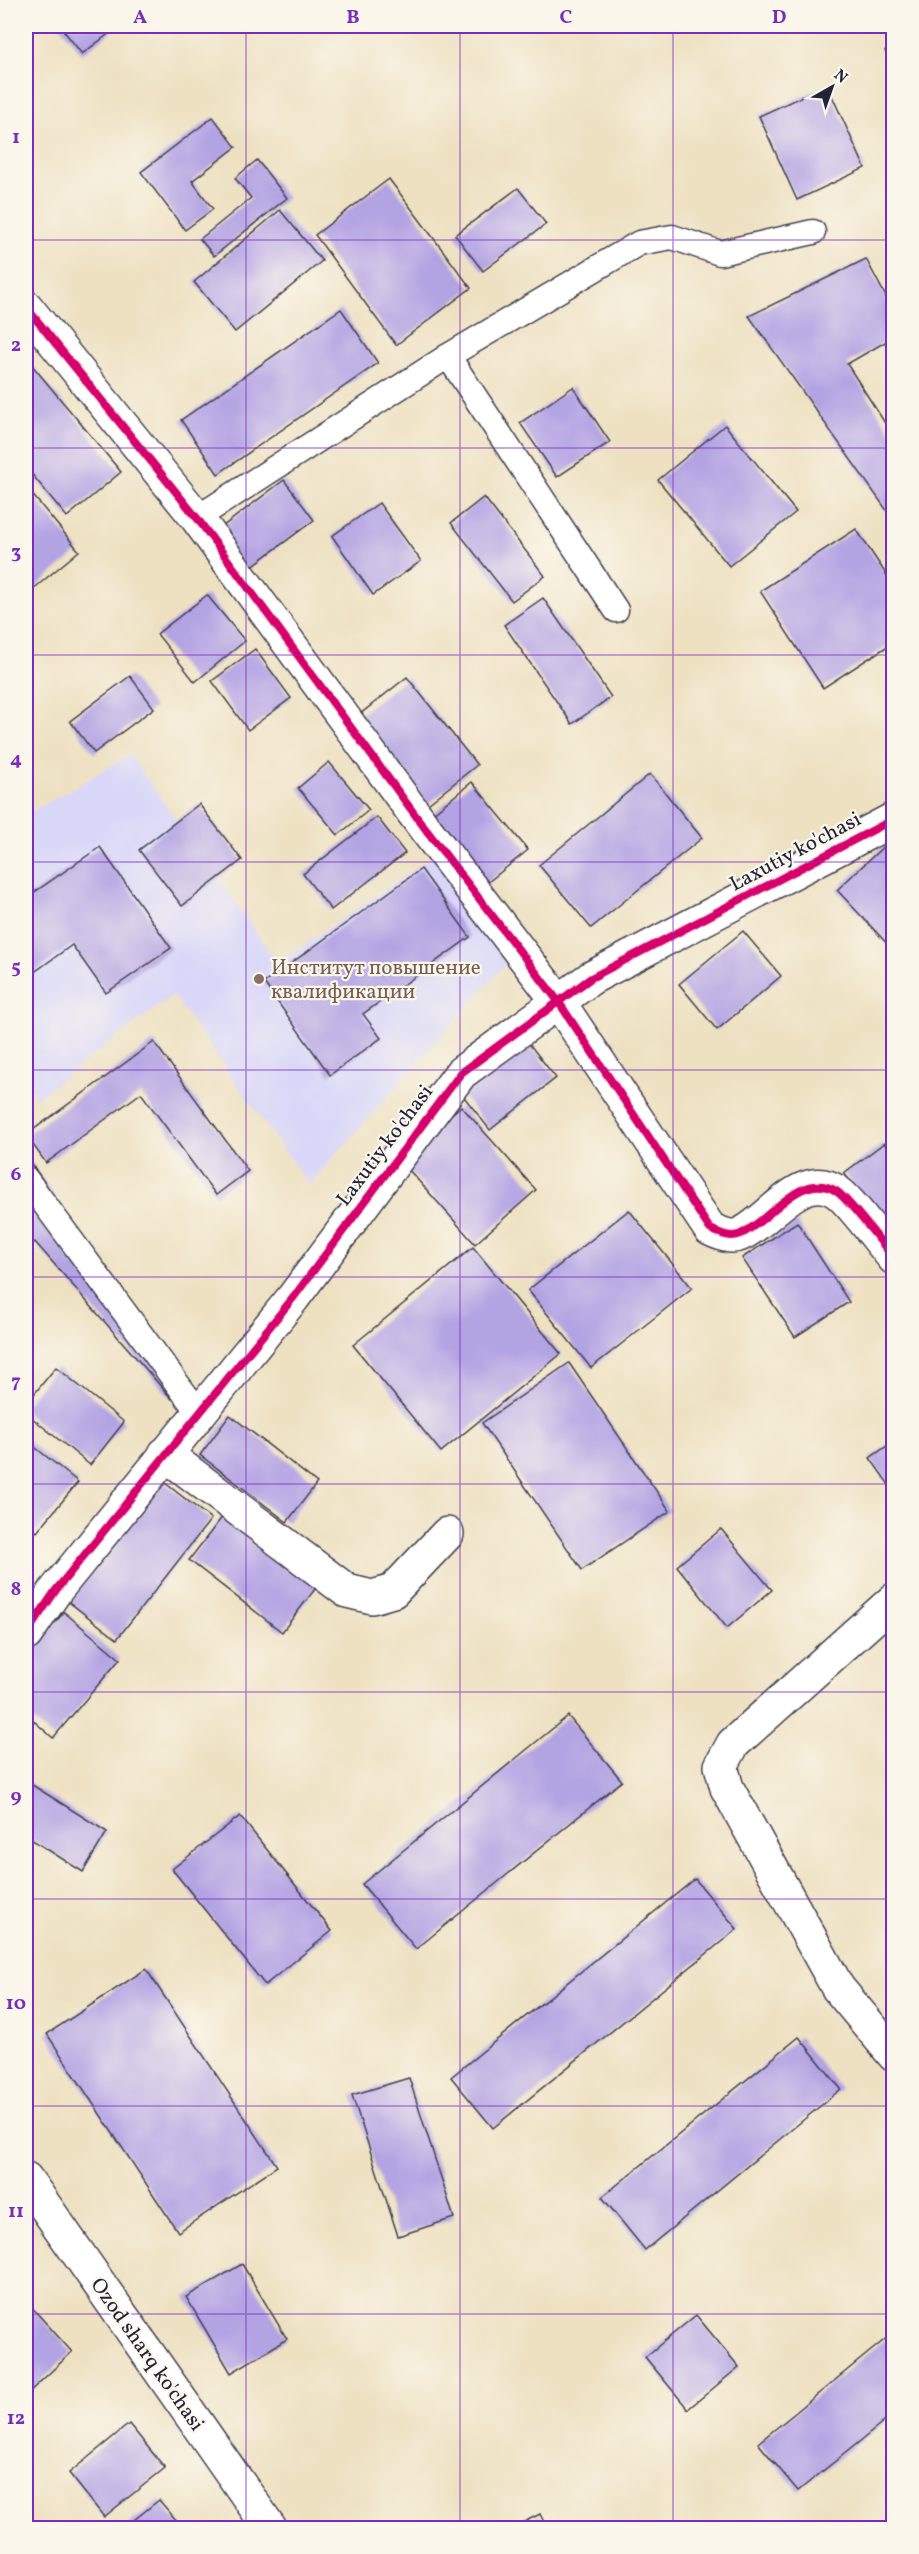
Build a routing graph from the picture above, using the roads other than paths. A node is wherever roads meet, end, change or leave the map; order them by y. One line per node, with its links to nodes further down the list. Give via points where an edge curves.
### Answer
1 (813, 232): 3 (lane, via 720,253 672,237 639,243)
2 (26, 307): 4 (street)
3 (448, 356): 4 (lane); 5 (lane)
4 (197, 518): 7 (street, via 427,831)
5 (616, 610)
6 (894, 819): 7 (street, Laxutiy ko'chasi, via 591,978)
7 (558, 1001): 9 (street, via 710,1229 724,1235 740,1235 804,1188 822,1185 838,1192); 10 (street, Laxutiy ko'chasi, via 461,1073 293,1298)
8 (26, 1179): 10 (lane)
9 (894, 1258)
10 (199, 1413): 11 (street, Laxutiy ko'chasi)
11 (165, 1454): 12 (street, via 347,1591 372,1597 393,1591); 14 (street, Laxutiy ko'chasi, via 56,1590)
12 (447, 1534)
13 (894, 1600): 15 (street, via 733,1744 721,1766 727,1788 838,1988)
14 (26, 1634)
15 (894, 2055)
16 (28, 2188): 17 (street, Ozod sharq ko'chasi)
17 (270, 2529)

